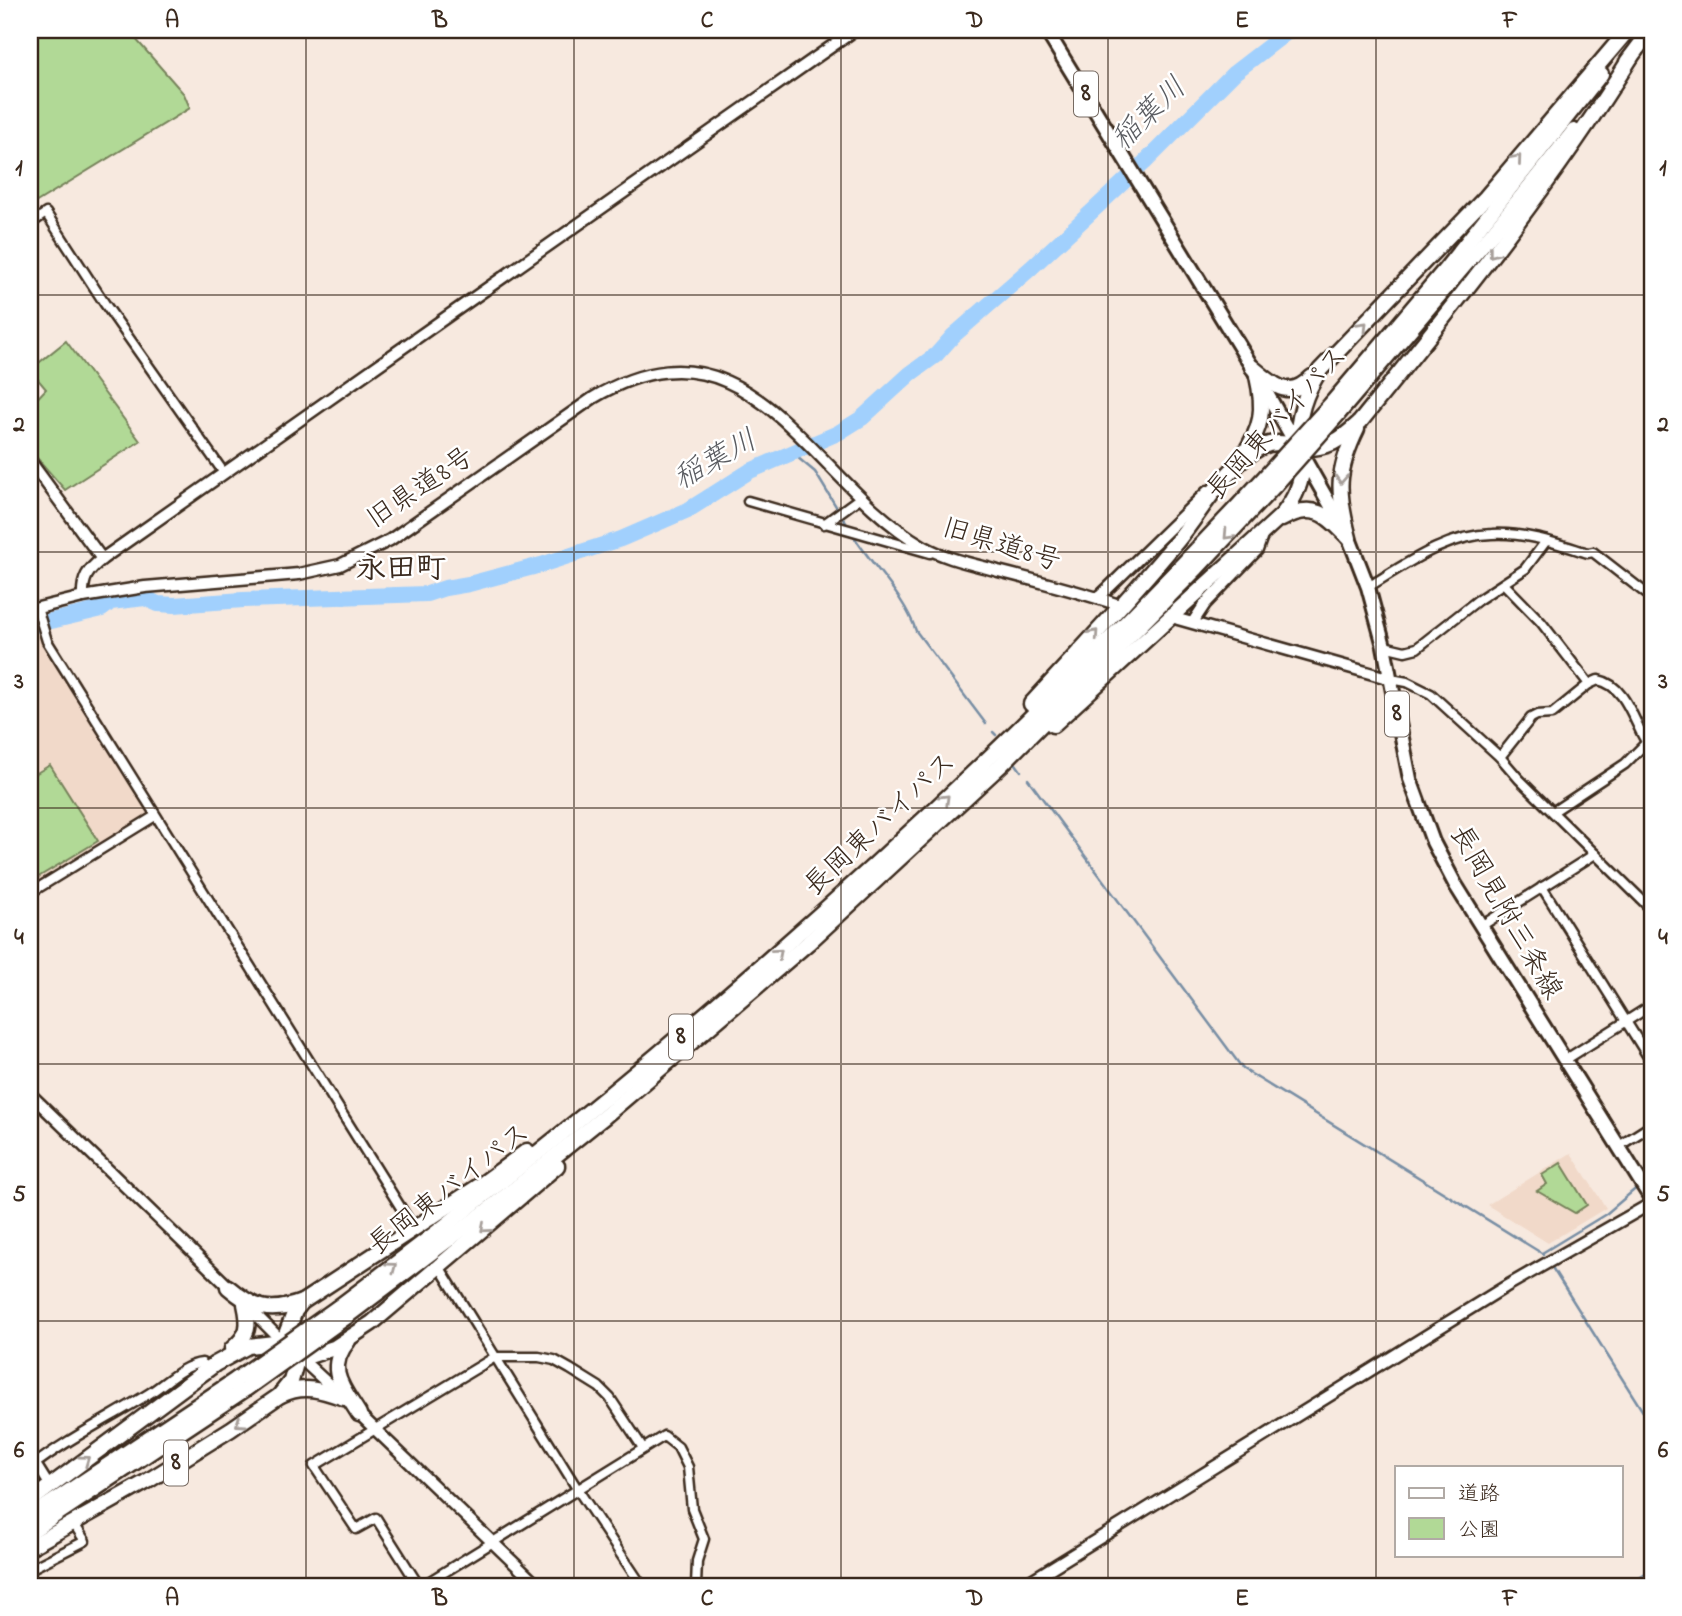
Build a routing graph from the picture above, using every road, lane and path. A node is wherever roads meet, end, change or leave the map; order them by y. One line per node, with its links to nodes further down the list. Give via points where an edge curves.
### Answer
1 (855, 30): 14 (street)
2 (1046, 30): 9 (main road, 長岡見附三条線 / 8)
3 (1628, 30): 8 (highway, one-way to 3, via 1486,197)
4 (1635, 30): 10 (highway, 長岡東バイパス / 8)
5 (1651, 30): 6 (highway, 長岡東バイパス / 8)
6 (1631, 57): 10 (highway, 長岡東バイパス / 8, via 1493,232); 11 (highway, one-way to 11, via 1565,159)
7 (30, 224): 14 (street, via 46,213 54,223)
8 (1320, 370): 9 (highway, via 1298,389 1289,390); 12 (highway, via 1297,424)
9 (1254, 372): 12 (main road, 長岡見附三条線 / 8); 15 (highway, via 1262,397 1261,422)
10 (1335, 408): 16 (highway, 長岡東バイパス / 8, bridge)
11 (1360, 422): 12 (highway, via 1330,445); 21 (highway, one-way to 21, via 1340,475)
12 (1298, 447): 15 (highway, via 1267,444); 20 (highway, via 1304,467 1295,494); 21 (main road, 長岡見附三条線 / 8)
13 (30, 461): 23 (street)
14 (224, 473): 23 (street)
15 (1225, 479): 28 (street, via 1210,488); 39 (highway, one-way to 15, via 1023,713 1178,540)
16 (1270, 480): 39 (highway, 長岡東バイパス / 8); 42 (highway, 長岡東バイパス / 8, one-way to 42, via 1197,568)
17 (861, 497): 19 (street); 24 (street, 旧県道8号, via 907,536); 27 (street, 旧県道8号, via 760,400 733,384 699,373 655,373 627,380 593,398 390,540 340,565 299,574)
18 (748, 501): 19 (street)
19 (824, 524): 24 (street)
20 (1267, 531): 21 (highway, via 1295,512 1310,510 1329,519); 33 (street, via 1257,550); 42 (highway, via 1046,731)
21 (1349, 538): 26 (main road, 長岡見附三条線 / 8)
22 (1546, 541): 25 (street, via 1525,569); 26 (street, via 1492,534 1449,542); 29 (street, via 1593,552)
23 (102, 559): 27 (street, via 86,573)
24 (961, 561): 28 (street, 旧県道8号)
25 (1504, 584): 34 (street, via 1410,651); 36 (street, via 1541,622)
26 (1368, 587): 34 (main road, 長岡見附三条線 / 8)
27 (83, 597): 31 (street, 旧県道8号)
28 (1098, 598): 30 (street, 旧県道8号)
29 (1652, 598)
30 (1116, 604)
31 (34, 609): 44 (street, via 47,641)
32 (1178, 619): 33 (street)
33 (1193, 622): 35 (street)
34 (1384, 646): 35 (main road, 長岡見附三条線 / 8)
35 (1391, 679): 41 (street, via 1431,694); 49 (main road, 長岡見附三条線 / 8, via 1405,761 1422,814)
36 (1589, 684): 38 (street, via 1598,680 1611,685); 41 (street, via 1552,714 1531,718)
37 (1652, 725): 38 (street)
38 (1644, 733): 40 (street)
39 (1004, 743): 51 (highway, 長岡東バイパス / 8, one-way to 39, via 884,858)
40 (1649, 746): 43 (street)
41 (1500, 757): 43 (street)
42 (1003, 763): 53 (highway, 長岡東バイパス / 8)
43 (1553, 811): 45 (street)
44 (155, 816): 47 (street); 60 (street)
45 (1595, 854): 46 (street); 48 (street)
46 (1542, 887): 49 (street); 52 (street)
47 (30, 893)
48 (1652, 910)
49 (1481, 926): 54 (main road, 長岡見附三条線 / 8)
50 (1652, 1005): 52 (street)
51 (717, 1006): 63 (highway, 8, via 482,1184); 65 (highway, 長岡東バイパス / 8, one-way to 51)
52 (1626, 1021): 54 (street); 55 (street)
53 (701, 1036): 65 (highway, 長岡東バイパス / 8, via 493,1206); 66 (highway, 8, one-way to 66, via 465,1246)
54 (1565, 1060): 58 (main road, 長岡見附三条線 / 8)
55 (1652, 1063)
56 (30, 1094): 62 (street)
57 (1652, 1125): 58 (street)
58 (1619, 1146): 59 (main road, 長岡見附三条線 / 8)
59 (1652, 1202): 91 (street, via 1505,1287)
60 (411, 1224)
61 (442, 1271): 69 (street)
62 (228, 1287): 63 (highway, via 244,1301 264,1308); 64 (street)
63 (302, 1302): 67 (highway)
64 (245, 1304): 67 (street); 70 (highway, via 247,1334)
65 (342, 1312): 71 (highway, 長岡東バイパス / 8, bridge)
66 (349, 1340): 68 (highway, 8, via 321,1353); 74 (highway, via 336,1370)
67 (283, 1342): 68 (street); 70 (highway, 8, via 248,1346)
68 (298, 1356): 72 (highway, 8, via 291,1381); 73 (street)
69 (495, 1357): 75 (street); 76 (street, via 540,1357 570,1369 610,1398); 79 (street)
70 (212, 1366): 77 (street, via 202,1363 188,1368); 80 (highway, 8, one-way to 70)
71 (242, 1384): 81 (highway, 長岡東バイパス / 8); 83 (highway, 長岡東バイパス / 8)
72 (279, 1396): 73 (highway, via 302,1388); 85 (highway, 8, one-way to 85, via 146,1482)
73 (344, 1398): 74 (street)
74 (359, 1414): 75 (street)
75 (375, 1429): 84 (street); 87 (street, via 314,1466 356,1529 376,1518)
76 (643, 1448): 79 (street); 90 (street, via 664,1436 678,1447 688,1467 692,1509 704,1539)
77 (33, 1466): 78 (street)
78 (46, 1480)
79 (578, 1490): 84 (street); 89 (street)
80 (30, 1501)
81 (30, 1517)
82 (76, 1527): 86 (street, via 85,1541)
83 (30, 1532)
84 (492, 1543): 87 (street); 88 (street)
85 (30, 1547)
86 (30, 1569)
87 (421, 1586)
88 (538, 1586)
89 (642, 1586)
90 (695, 1586)
91 (1021, 1586)

